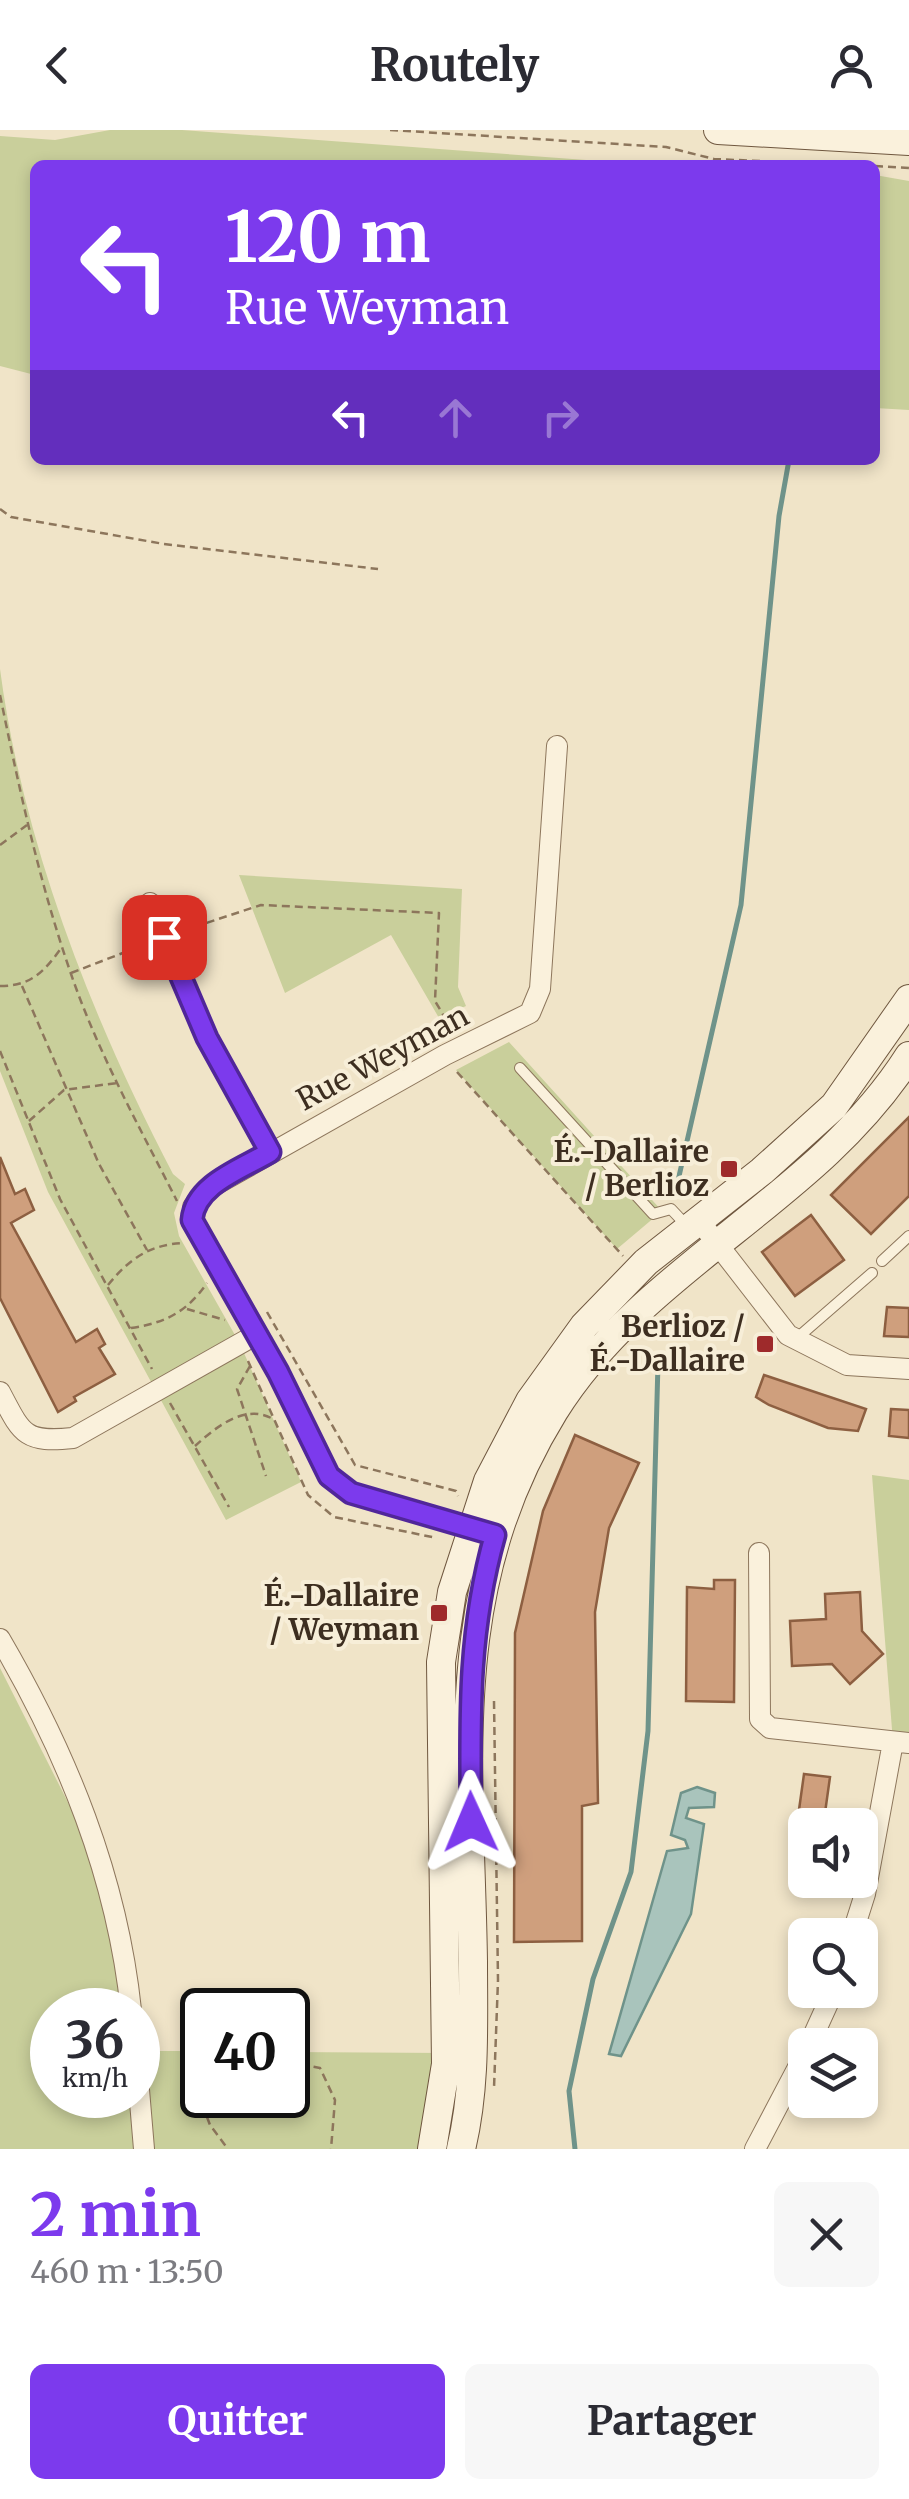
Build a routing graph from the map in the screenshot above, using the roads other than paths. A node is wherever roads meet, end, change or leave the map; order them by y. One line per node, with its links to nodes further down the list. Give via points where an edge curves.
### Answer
1 (718, 130): 2 (street)
2 (909, 141)
3 (557, 746): 8 (street, Rue Weyman, via 540,990 530,1013)
4 (150, 903): 8 (street, via 207,1038)
5 (909, 999): 9 (street, via 834,1106)
6 (520, 1068): 9 (lane, via 653,1214 671,1210)
7 (906, 1068): 11 (street, via 806,1176)
8 (270, 1152): 14 (street, Rue Weyman, via 206,1190 192,1220)
9 (693, 1223): 11 (street); 18 (street, via 636,1271 554,1362 504,1445)
10 (909, 1236): 12 (lane)
11 (716, 1244): 15 (street); 18 (street, via 638,1310 579,1375)
12 (882, 1261)
13 (872, 1274): 15 (lane)
14 (257, 1334): 17 (street, via 73,1438 40,1441 20,1427); 18 (street, Rue Weyman, via 320,1462 340,1487)
15 (796, 1340): 16 (street, via 847,1365)
16 (909, 1369)
17 (0, 1392)
18 (482, 1531): 27 (street, via 452,1592 442,1662 446,2064); 28 (street, via 471,1653 474,2056)
19 (759, 1553): 21 (street, via 760,1719 770,1728)
20 (0, 1638): 23 (street, via 45,1717 95,1837)
21 (901, 1743): 22 (street)
22 (857, 1918)
23 (128, 1988)
24 (788, 2086): 29 (street)
25 (141, 2118): 26 (street)
26 (144, 2149)
27 (432, 2149)
28 (461, 2149)
29 (755, 2149)

